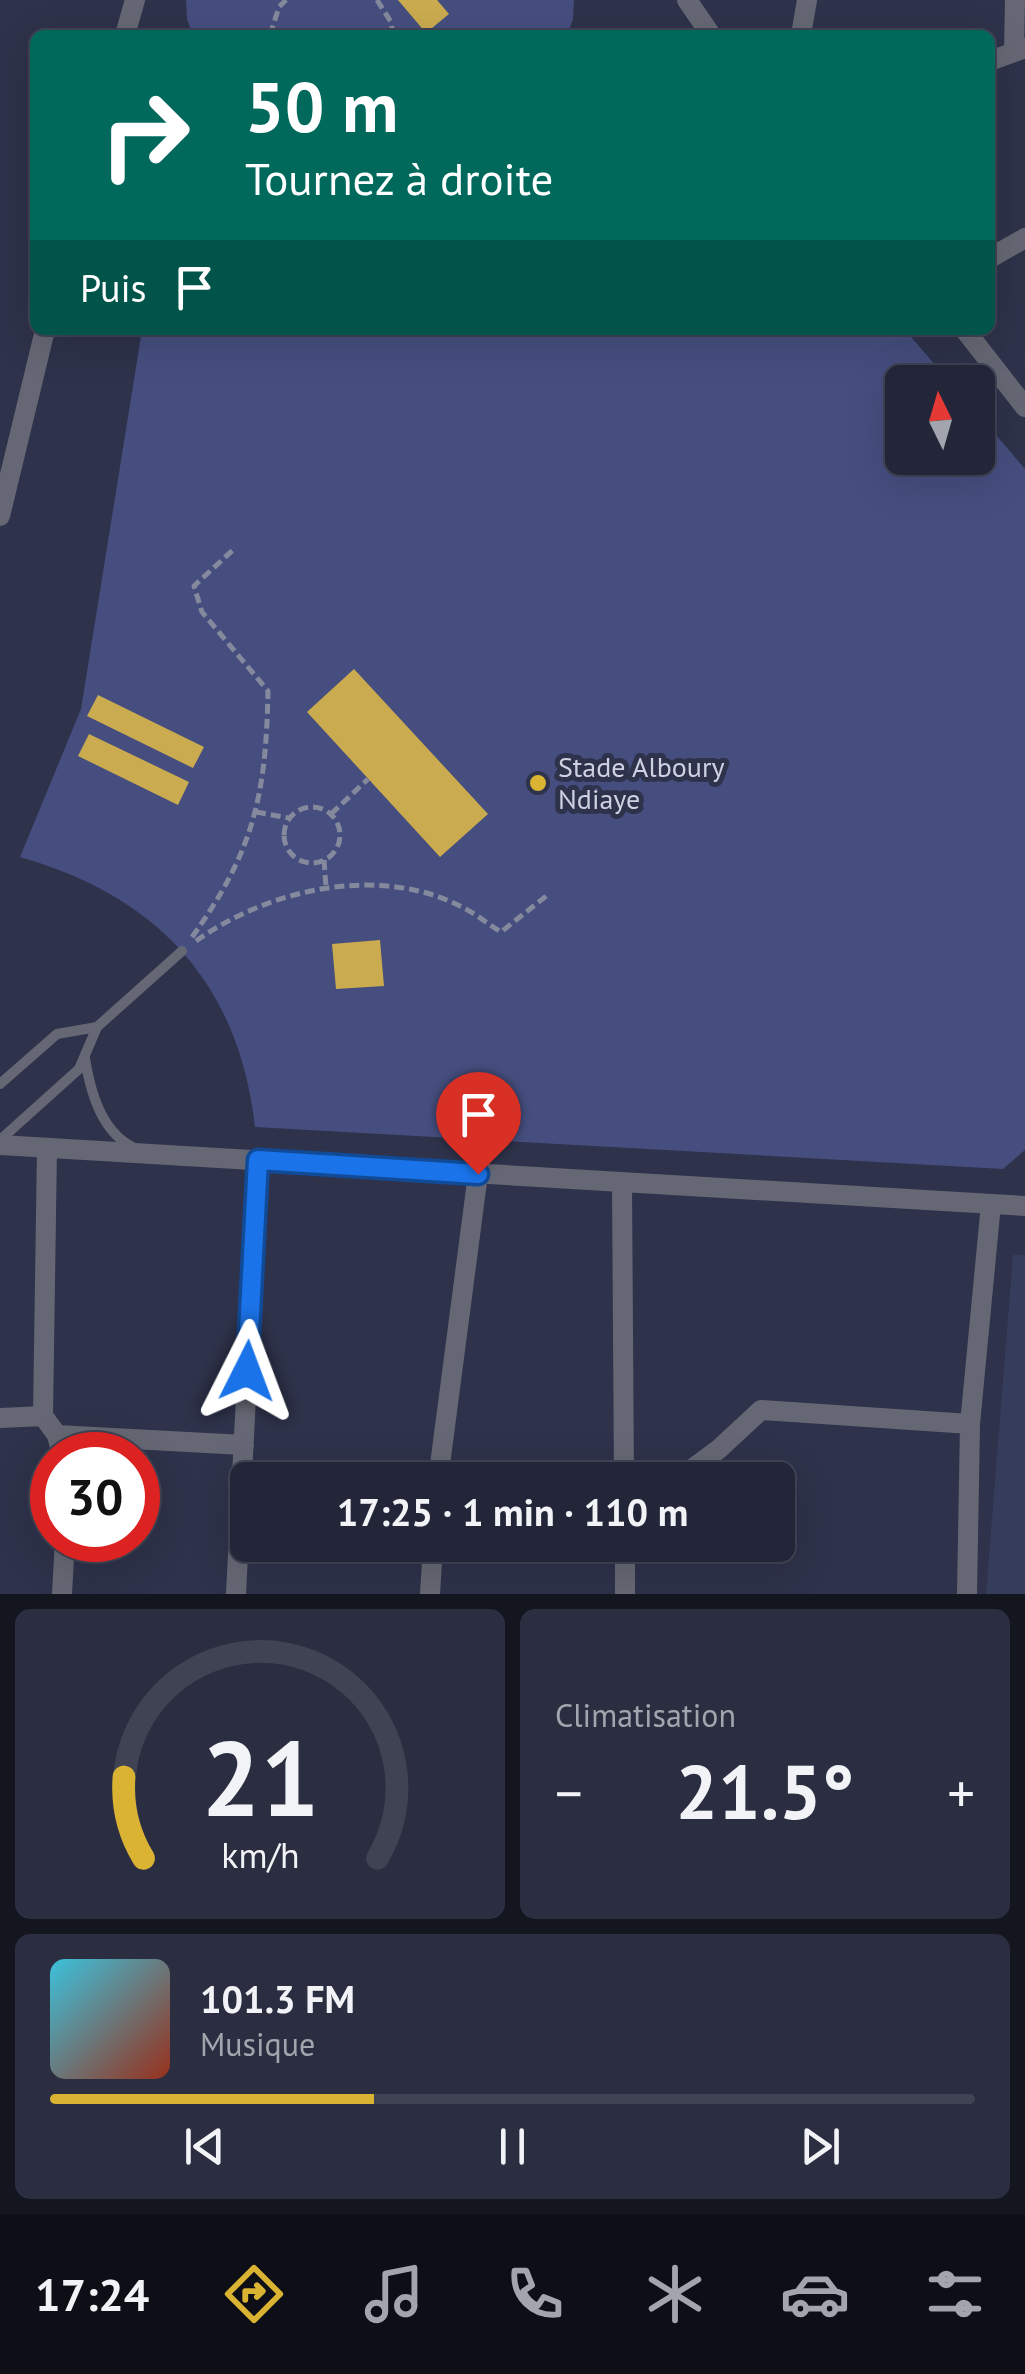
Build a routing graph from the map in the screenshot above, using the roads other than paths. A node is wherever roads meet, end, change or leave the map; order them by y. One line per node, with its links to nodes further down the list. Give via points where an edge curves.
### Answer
1 (135, 0): 5 (street)
2 (687, 0): 6 (street)
3 (807, 0): 7 (street)
4 (1015, 0): 8 (street)
5 (126, 30)
6 (708, 30)
7 (802, 30)
8 (1020, 50): 9 (street)
9 (995, 59)
10 (1025, 238): 11 (street)
11 (995, 255)
12 (44, 335): 15 (street)
13 (969, 335): 14 (street)
14 (1025, 407)
15 (0, 516)
16 (182, 951): 17 (lane)
17 (97, 1026): 18 (lane); 19 (lane, via 56,1034)
18 (85, 1056): 20 (lane); 22 (lane, via 90,1091 106,1122 129,1146)
19 (0, 1084)
20 (0, 1142): 21 (street)
21 (47, 1148): 22 (street); 28 (street)
22 (156, 1154): 23 (street)
23 (258, 1160): 24 (street); 33 (street)
24 (478, 1174): 25 (street); 34 (street)
25 (622, 1182): 26 (street); 35 (street)
26 (991, 1204): 27 (street); 30 (street)
27 (1025, 1206)
28 (43, 1416): 29 (street); 31 (street)
29 (0, 1418)
30 (970, 1424): 36 (street, via 761,1410); 44 (street)
31 (52, 1432)
32 (160, 1444): 33 (street)
33 (244, 1444): 41 (street)
34 (440, 1462)
35 (624, 1462)
36 (700, 1462)
37 (63, 1562): 40 (street)
38 (432, 1562): 42 (street)
39 (625, 1562): 43 (street)
40 (62, 1594)
41 (236, 1594)
42 (430, 1594)
43 (626, 1594)
44 (967, 1594)

